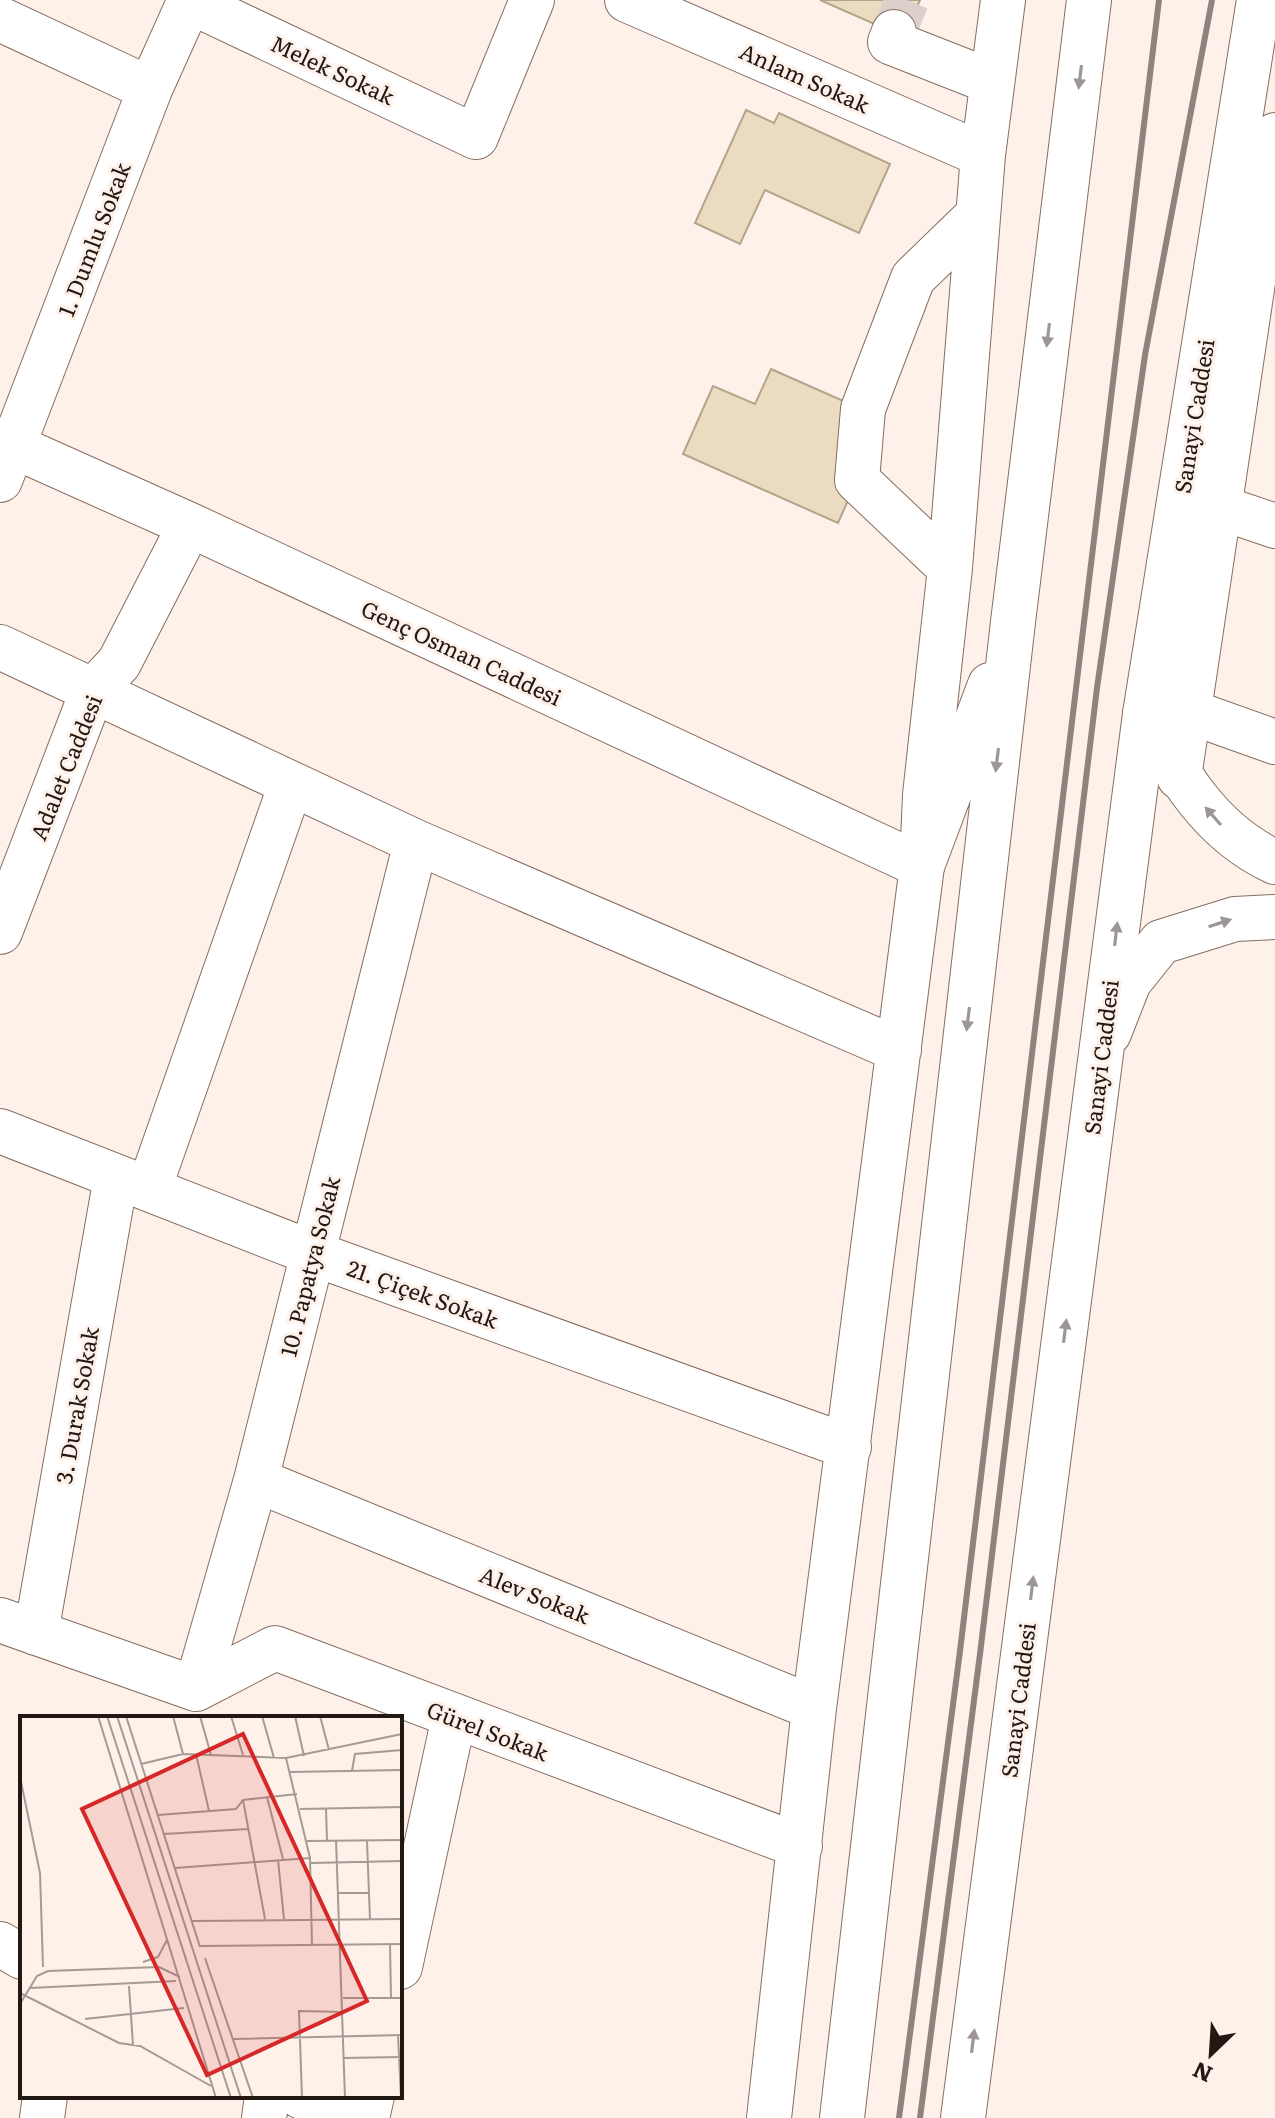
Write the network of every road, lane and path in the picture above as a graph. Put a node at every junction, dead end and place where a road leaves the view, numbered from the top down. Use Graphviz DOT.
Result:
graph roads {
  1 [pos="532,0"];
  2 [pos="627,0"];
  3 [pos="1003,0"];
  4 [pos="1089,0"];
  5 [pos="1259,0"];
  6 [pos="190,1"];
  7 [pos="0,19"];
  8 [pos="894,32"];
  9 [pos="992,82"];
  10 [pos="150,89"];
  11 [pos="1275,135"];
  12 [pos="983,155"];
  13 [pos="978,215"];
  14 [pos="4,455"];
  15 [pos="1219,507"];
  16 [pos="190,525"];
  17 [pos="1275,526"];
  18 [pos="950,568"];
  19 [pos="1013,622"];
  20 [pos="0,647"];
  21 [pos="92,692"];
  22 [pos="1188,711"];
  23 [pos="1145,714"];
  24 [pos="1275,742"];
  25 [pos="1179,777"];
  26 [pos="291,784"];
  27 [pos="416,842"];
  28 [pos="1275,862"];
  29 [pos="922,866"];
  30 [pos="1275,917"];
  31 [pos="0,932"];
  32 [pos="899,1050"];
  33 [pos="1101,1054"];
  34 [pos="0,1131"];
  35 [pos="132,1183"];
  36 [pos="312,1253"];
  37 [pos="849,1447"];
  38 [pos="256,1480"];
  39 [pos="18,1627"];
  40 [pos="196,1689"];
  41 [pos="814,1708"];
  42 [pos="454,1717"];
  43 [pos="800,1846"];
  44 [pos="0,1944"];
  45 [pos="20,1956"];
  46 [pos="402,1958"];
  47 [pos="45,2098"];
  48 [pos="267,2098"];
  49 [pos="304,2098"];
  50 [pos="372,2098"];
  51 [pos="42,2118"];
  52 [pos="264,2118"];
  53 [pos="344,2118"];
  54 [pos="367,2118"];
  55 [pos="769,2118"];
  56 [pos="842,2118"];
  57 [pos="963,2118"];
  1 -- 6 [label="main road, Melek Sokak"];
  2 -- 12 [label="main road, Anlam Sokak"];
  3 -- 9 [label="main road"];
  4 -- 19 [label="main road, one-way"];
  5 -- 23 [label="main road, Sanayi Caddesi"];
  6 -- 10 [label="main road, 1. Dumlu Sokak"];
  7 -- 10 [label="main road"];
  8 -- 9 [label="main road"];
  9 -- 12 [label="main road"];
  10 -- 14 [label="main road, 1. Dumlu Sokak"];
  11 -- 15 [label="main road"];
  12 -- 13 [label="main road"];
  13 -- 18 [label="main road"];
  13 -- 18 [label="main road"];
  14 -- 16 [label="main road, Genç Osman Caddesi"];
  15 -- 17 [label="main road"];
  15 -- 22 [label="main road"];
  16 -- 21 [label="main road, Adalet Caddesi"];
  16 -- 29 [label="main road, Genç Osman Caddesi"];
  18 -- 29 [label="main road"];
  19 -- 29 [label="main road"];
  19 -- 56 [label="main road, one-way"];
  20 -- 21 [label="main road"];
  21 -- 26 [label="main road"];
  21 -- 31 [label="main road, Adalet Caddesi"];
  22 -- 24 [label="main road"];
  22 -- 25 [label="main road"];
  23 -- 25 [label="main road"];
  33 -- 23 [label="main road, Sanayi Caddesi, one-way"];
  28 -- 25 [label="main road, one-way"];
  26 -- 27 [label="main road"];
  26 -- 35 [label="main road, 3. Durak Sokak"];
  27 -- 32 [label="main road"];
  27 -- 36 [label="main road, 10. Papatya Sokak"];
  29 -- 32 [label="main road"];
  33 -- 30 [label="main road, one-way"];
  32 -- 37 [label="main road"];
  57 -- 33 [label="main road, Sanayi Caddesi, one-way"];
  34 -- 35 [label="main road, 21. Çiçek Sokak"];
  35 -- 36 [label="main road, 21. Çiçek Sokak"];
  35 -- 39 [label="main road, 3. Durak Sokak"];
  36 -- 37 [label="main road, 21. Çiçek Sokak"];
  36 -- 38 [label="main road, 10. Papatya Sokak"];
  37 -- 41 [label="main road"];
  38 -- 40 [label="main road, 10. Papatya Sokak"];
  38 -- 41 [label="main road, Alev Sokak"];
  39 -- 40 [label="main road"];
  40 -- 42 [label="main road, Gürel Sokak"];
  41 -- 43 [label="main road"];
  42 -- 43 [label="main road, Gürel Sokak"];
  42 -- 46 [label="main road"];
  43 -- 55 [label="main road"];
  44 -- 45 [label="main road"];
  47 -- 51 [label="main road"];
  48 -- 52 [label="main road"];
  49 -- 53 [label="main road"];
  50 -- 54 [label="main road"];
}
